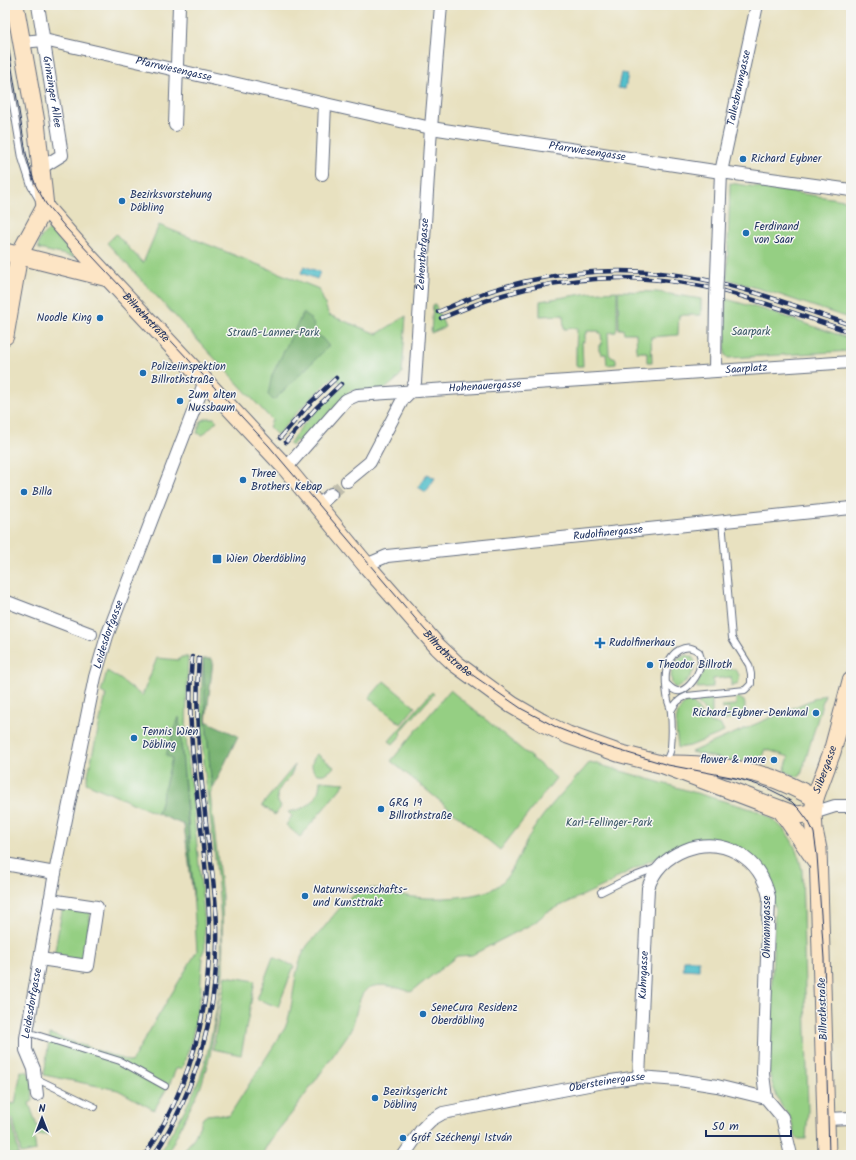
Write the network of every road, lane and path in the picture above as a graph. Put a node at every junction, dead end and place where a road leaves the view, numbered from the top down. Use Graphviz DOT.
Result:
graph roads {
  1 [pos="15,5"];
  2 [pos="38,5"];
  3 [pos="179,5"];
  4 [pos="441,5"];
  5 [pos="757,5"];
  6 [pos="44,40"];
  7 [pos="22,42"];
  8 [pos="5,57"];
  9 [pos="176,69"];
  10 [pos="325,104"];
  11 [pos="175,125"];
  12 [pos="431,128"];
  13 [pos="40,168"];
  14 [pos="721,172"];
  15 [pos="322,174"];
  16 [pos="851,190"];
  17 [pos="45,207"];
  18 [pos="12,253"];
  19 [pos="108,278"];
  20 [pos="5,336"];
  21 [pos="851,362"];
  22 [pos="715,371"];
  23 [pos="205,381"];
  24 [pos="411,391"];
  25 [pos="286,468"];
  26 [pos="347,481"];
  27 [pos="331,494"];
  28 [pos="318,506"];
  29 [pos="851,508"];
  30 [pos="722,521"];
  31 [pos="366,565"];
  32 [pos="5,601"];
  33 [pos="91,634"];
  34 [pos="851,681"];
  35 [pos="667,684"];
  36 [pos="686,689"];
  37 [pos="687,696"];
  38 [pos="671,711"];
  39 [pos="664,765"];
  40 [pos="814,805"];
  41 [pos="851,806"];
  42 [pos="780,810"];
  43 [pos="5,864"];
  44 [pos="818,864"];
  45 [pos="656,871"];
  46 [pos="55,872"];
  47 [pos="601,892"];
  48 [pos="50,900"];
  49 [pos="40,958"];
  50 [pos="28,1032"];
  51 [pos="639,1077"];
  52 [pos="35,1078"];
  53 [pos="165,1086"];
  54 [pos="37,1095"];
  55 [pos="766,1098"];
  56 [pos="94,1107"];
  57 [pos="851,1118"];
  58 [pos="826,1119"];
  59 [pos="404,1155"];
  60 [pos="791,1155"];
  61 [pos="827,1155"];
  1 -- 7 [label="main road, Grinzinger Allee"];
  2 -- 6 [label="street, Grinzinger Allee"];
  3 -- 9 [label="street"];
  4 -- 12 [label="street, Zehenthofgasse"];
  5 -- 14 [label="street, Tallesbrunngasse"];
  6 -- 7 [label="street, Pfarrwiesengasse"];
  6 -- 9 [label="street, Pfarrwiesengasse"];
  6 -- 13 [label="street, Grinzinger Allee"];
  7 -- 13 [label="main road, Grinzinger Allee"];
  8 -- 17 [label="lane"];
  9 -- 10 [label="street, Pfarrwiesengasse"];
  9 -- 11 [label="street"];
  10 -- 12 [label="street, Pfarrwiesengasse"];
  10 -- 15 [label="street"];
  12 -- 14 [label="street, Pfarrwiesengasse"];
  12 -- 24 [label="street, Zehenthofgasse"];
  13 -- 17 [label="main road, Grinzinger Allee"];
  14 -- 16 [label="street, Pfarrwiesengasse"];
  14 -- 22 [label="street, Saarplatz, bridge"];
  17 -- 18 [label="main road"];
  17 -- 19 [label="main road"];
  18 -- 19 [label="main road"];
  18 -- 20 [label="main road"];
  19 -- 23 [label="main road, Billrothstraße"];
  21 -- 22 [label="street, Saarplatz"];
  22 -- 24 [label="street, Hohenauergasse"];
  23 -- 25 [label="main road, Billrothstraße"];
  23 -- 46 [label="street, Leidesdorfgasse"];
  24 -- 25 [label="street, Hohenauergasse"];
  24 -- 26 [label="street, Zehenthofgasse"];
  25 -- 28 [label="main road, Billrothstraße"];
  27 -- 28 [label="street"];
  28 -- 31 [label="main road, Billrothstraße"];
  29 -- 30 [label="street, Rudolfinergasse"];
  30 -- 31 [label="street, Rudolfinergasse"];
  30 -- 37 [label="lane"];
  31 -- 39 [label="main road, Billrothstraße"];
  32 -- 33 [label="street"];
  34 -- 40 [label="main road, Silbergasse"];
  35 -- 36 [label="lane"];
  35 -- 36 [label="lane"];
  35 -- 38 [label="lane"];
  36 -- 37 [label="lane"];
  37 -- 38 [label="lane"];
  38 -- 39 [label="lane"];
  39 -- 40 [label="main road, Billrothstraße"];
  39 -- 42 [label="main road, Billrothstraße"];
  40 -- 41 [label="street"];
  40 -- 42 [label="main road, Billrothstraße"];
  40 -- 44 [label="main road, Billrothstraße"];
  42 -- 44 [label="main road"];
  43 -- 46 [label="street"];
  44 -- 58 [label="main road, Billrothstraße"];
  45 -- 47 [label="lane, Ohmanngasse"];
  45 -- 51 [label="street, Kuhngasse"];
  45 -- 55 [label="street, Ohmanngasse"];
  46 -- 48 [label="street, Leidesdorfgasse"];
  48 -- 49 [label="street, Leidesdorfgasse"];
  48 -- 49 [label="street, Leidesdorfgasse"];
  49 -- 50 [label="street, Leidesdorfgasse"];
  50 -- 52 [label="street, Leidesdorfgasse"];
  50 -- 53 [label="lane"];
  51 -- 55 [label="street, Obersteinergasse"];
  51 -- 59 [label="street, Obersteinergasse"];
  52 -- 54 [label="street, Leidesdorfgasse"];
  52 -- 56 [label="lane"];
  55 -- 60 [label="street"];
  57 -- 58 [label="street"];
  58 -- 61 [label="main road, Billrothstraße"];
}
